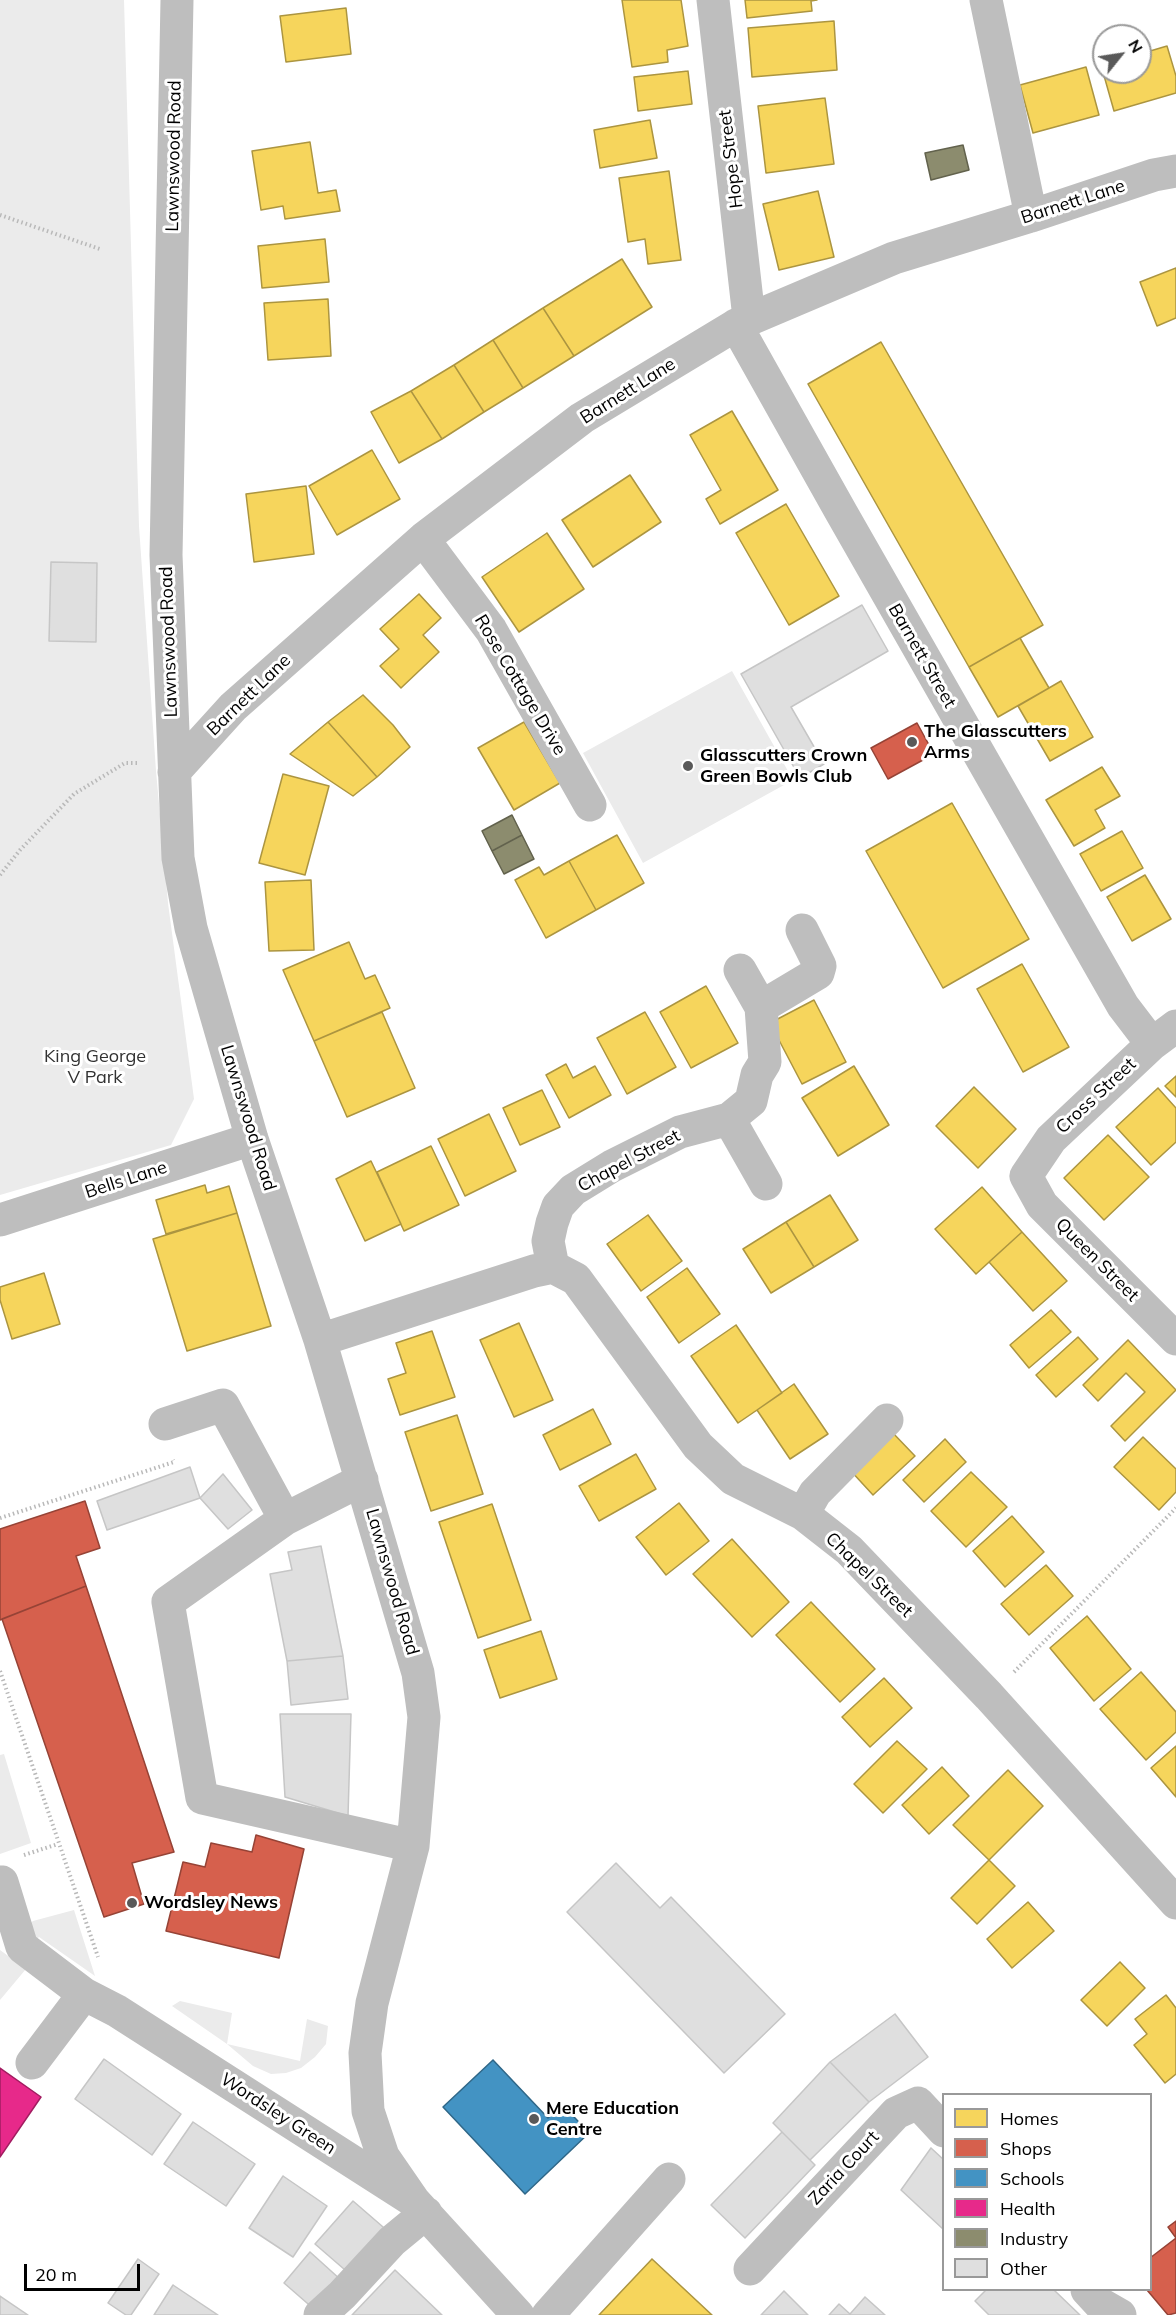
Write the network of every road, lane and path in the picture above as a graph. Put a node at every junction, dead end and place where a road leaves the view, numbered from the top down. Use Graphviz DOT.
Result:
graph roads {
  1 [pos="177,0"];
  2 [pos="712,0"];
  3 [pos="986,0"];
  4 [pos="1176,171"];
  5 [pos="0,215"];
  6 [pos="1031,216"];
  7 [pos="100,249"];
  8 [pos="742,321"];
  9 [pos="423,539"];
  10 [pos="174,767"];
  11 [pos="590,805"];
  12 [pos="0,875"];
  13 [pos="802,930"];
  14 [pos="741,970"];
  15 [pos="761,1007"];
  16 [pos="1164,1035"];
  17 [pos="729,1119"];
  18 [pos="252,1139"];
  19 [pos="1026,1176"];
  20 [pos="766,1184"];
  21 [pos="0,1220"];
  22 [pos="553,1267"];
  23 [pos="1176,1339"];
  24 [pos="320,1340"];
  25 [pos="887,1420"];
  26 [pos="165,1424"];
  27 [pos="362,1480"];
  28 [pos="1176,1508"];
  29 [pos="803,1514"];
  30 [pos="0,1518"];
  31 [pos="285,1520"];
  32 [pos="0,1671"];
  33 [pos="989,1696"];
  34 [pos="58,1844"];
  35 [pos="413,1846"];
  36 [pos="9,1870"];
  37 [pos="1176,1903"];
  38 [pos="84,1994"];
  39 [pos="117,2011"];
  40 [pos="32,2062"];
  41 [pos="942,2129"];
  42 [pos="669,2179"];
  43 [pos="420,2207"];
  44 [pos="750,2269"];
  45 [pos="1089,2291"];
  46 [pos="1126,2291"];
  47 [pos="320,2315"];
  48 [pos="518,2315"];
  49 [pos="548,2315"];
  50 [pos="1120,2315"];
  51 [pos="1135,2315"];
  1 -- 10 [label="street, Lawnswood Road"];
  2 -- 8 [label="street, Hope Street"];
  3 -- 6 [label="street"];
  4 -- 6 [label="street, Barnett Lane"];
  5 -- 7 [label="path"];
  6 -- 8 [label="street, Barnett Lane"];
  8 -- 9 [label="street, Barnett Lane"];
  8 -- 16 [label="street, Barnett Street"];
  9 -- 10 [label="street, Barnett Lane"];
  9 -- 11 [label="street, Rose Cottage Drive"];
  10 -- 12 [label="path"];
  10 -- 18 [label="street, Lawnswood Road"];
  13 -- 15 [label="street"];
  14 -- 15 [label="street"];
  15 -- 17 [label="street"];
  16 -- 19 [label="street, Cross Street"];
  17 -- 20 [label="street"];
  17 -- 22 [label="street, Chapel Street"];
  18 -- 21 [label="street, Bells Lane"];
  18 -- 24 [label="street, Lawnswood Road"];
  19 -- 23 [label="street, Queen Street"];
  22 -- 24 [label="street"];
  22 -- 29 [label="street, Chapel Street"];
  24 -- 27 [label="street, Lawnswood Road"];
  25 -- 29 [label="street"];
  26 -- 30 [label="path"];
  26 -- 31 [label="street"];
  27 -- 31 [label="street"];
  27 -- 35 [label="street, Lawnswood Road"];
  28 -- 33 [label="path"];
  29 -- 33 [label="street, Chapel Street"];
  31 -- 35 [label="street"];
  32 -- 34 [label="path"];
  33 -- 37 [label="street, Chapel Street"];
  34 -- 36 [label="path"];
  34 -- 39 [label="path"];
  35 -- 43 [label="street, Lawnswood Road"];
  36 -- 38 [label="street, Wordsley Green"];
  38 -- 39 [label="street, Wordsley Green"];
  38 -- 40 [label="street"];
  39 -- 43 [label="street, Wordsley Green"];
  41 -- 44 [label="street, Zaria Court"];
  42 -- 49 [label="street"];
  43 -- 47 [label="street"];
  43 -- 48 [label="street, Wordsley Green"];
  45 -- 50 [label="street"];
  46 -- 51 [label="street"];
}
